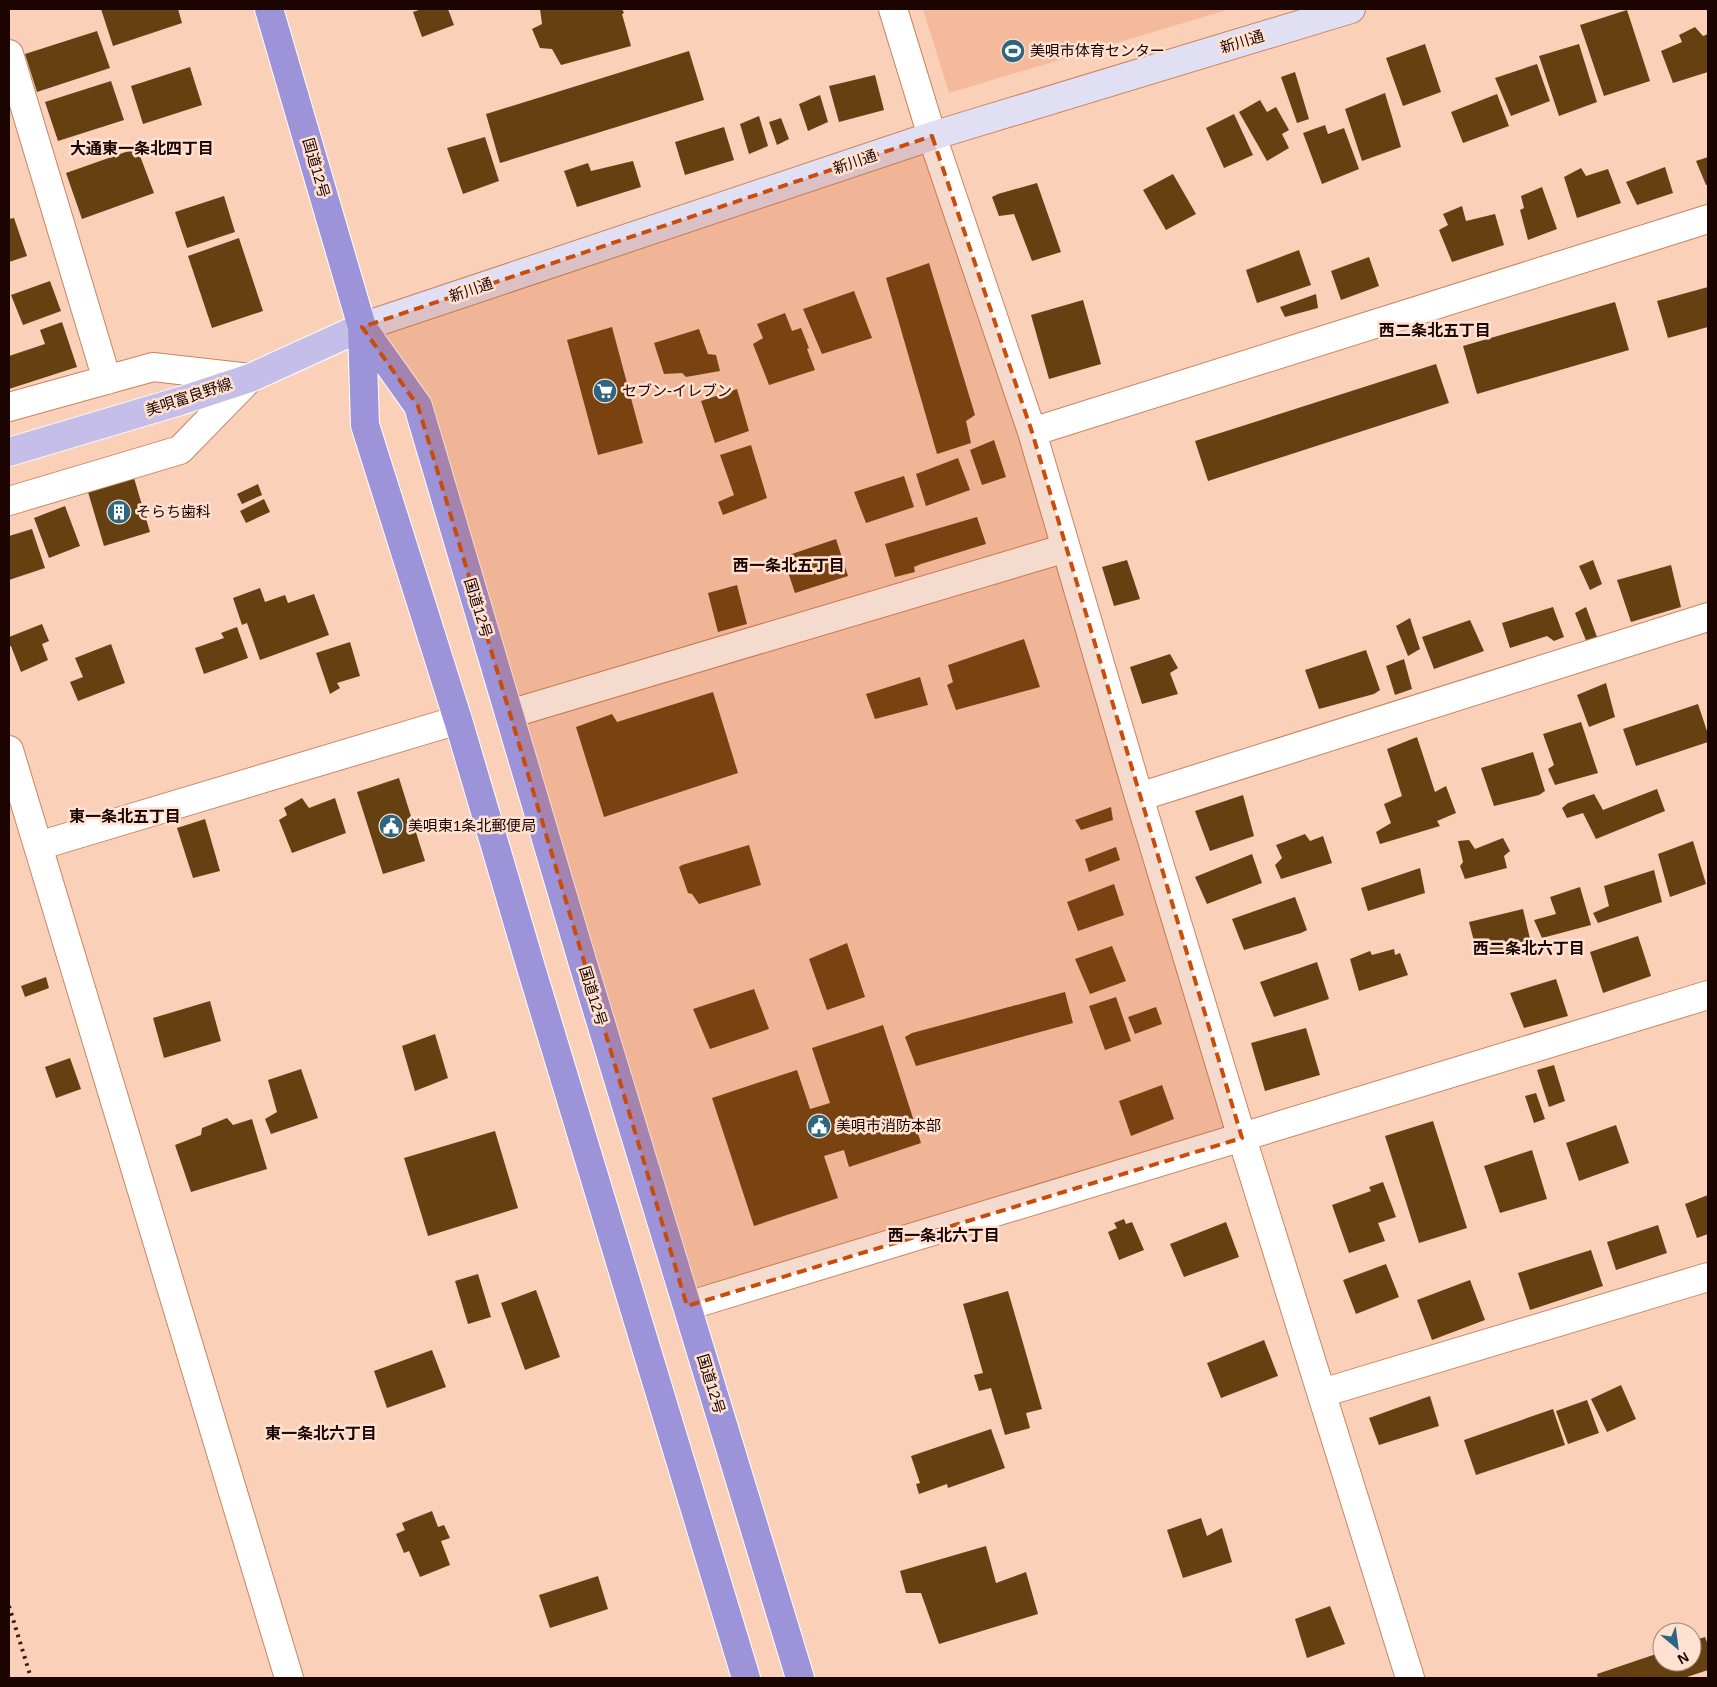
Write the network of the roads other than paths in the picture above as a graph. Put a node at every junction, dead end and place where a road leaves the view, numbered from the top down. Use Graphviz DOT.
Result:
graph roads {
  1 [pos="269,9"];
  2 [pos="893,9"];
  3 [pos="1351,9"];
  4 [pos="9,54"];
  5 [pos="932,136"];
  6 [pos="1708,219"];
  7 [pos="362,327"];
  8 [pos="250,378"];
  9 [pos="107,380"];
  10 [pos="9,407"];
  11 [pos="1032,432"];
  12 [pos="9,452"];
  13 [pos="9,501"];
  14 [pos="1066,548"];
  15 [pos="1708,617"];
  16 [pos="509,714"];
  17 [pos="458,720"];
  18 [pos="9,750"];
  19 [pos="1139,797"];
  20 [pos="38,846"];
  21 [pos="1708,995"];
  22 [pos="1242,1138"];
  23 [pos="1708,1277"];
  24 [pos="687,1306"];
  25 [pos="1322,1393"];
  26 [pos="289,1678"];
  27 [pos="746,1678"];
  28 [pos="800,1678"];
  29 [pos="1410,1678"];
  1 -- 7 [label="highway, 国道12号"];
  2 -- 5 [label="street"];
  3 -- 5 [label="street, 新川通"];
  4 -- 9 [label="street"];
  5 -- 7 [label="street, 新川通"];
  5 -- 11 [label="street"];
  6 -- 11 [label="street"];
  7 -- 8 [label="main road, 美唄富良野線"];
  7 -- 16 [label="highway, 国道12号"];
  7 -- 17 [label="highway, 国道12号"];
  8 -- 9 [label="street"];
  8 -- 12 [label="main road, 美唄富良野線"];
  8 -- 13 [label="street"];
  9 -- 10 [label="street"];
  11 -- 14 [label="street"];
  14 -- 16 [label="street"];
  14 -- 19 [label="street"];
  15 -- 19 [label="street"];
  16 -- 24 [label="highway, 国道12号"];
  17 -- 20 [label="street"];
  17 -- 27 [label="highway, 国道12号"];
  18 -- 20 [label="street"];
  19 -- 22 [label="street"];
  20 -- 26 [label="street"];
  21 -- 22 [label="street"];
  22 -- 24 [label="street"];
  22 -- 25 [label="street"];
  23 -- 25 [label="street"];
  24 -- 28 [label="highway, 国道12号"];
  25 -- 29 [label="street"];
}
